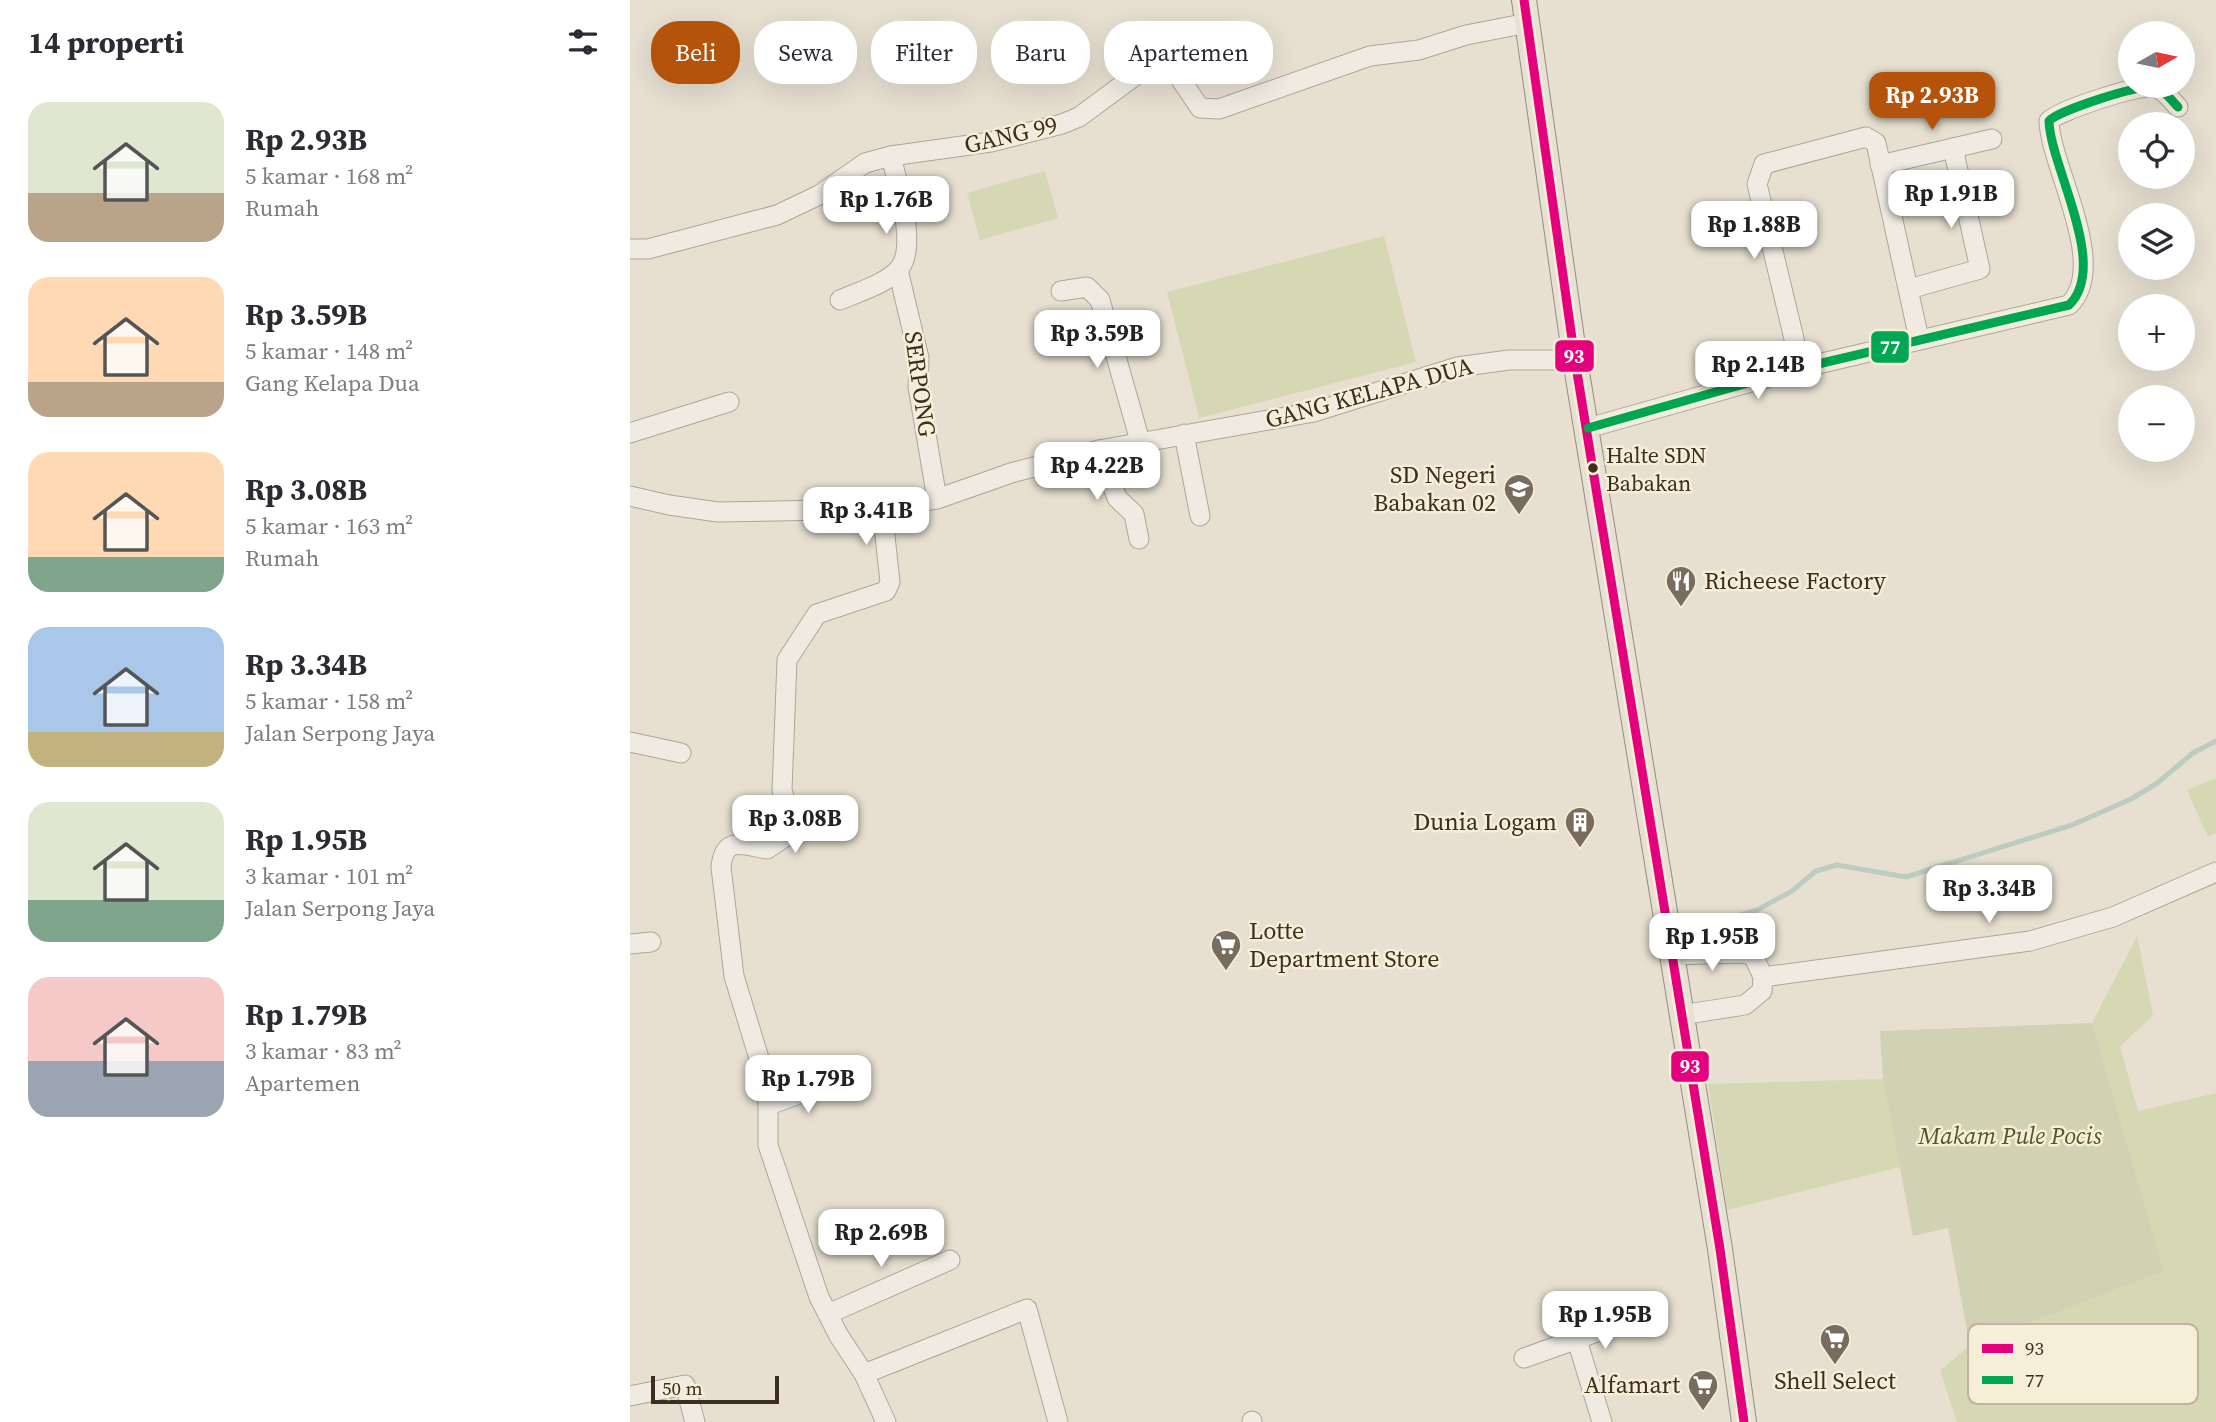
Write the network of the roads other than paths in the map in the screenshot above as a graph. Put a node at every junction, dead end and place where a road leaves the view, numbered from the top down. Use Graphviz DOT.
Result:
graph roads {
  1 [pos="1526,12"];
  2 [pos="2178,107"];
  3 [pos="1992,139"];
  4 [pos="1953,148"];
  5 [pos="891,156"];
  6 [pos="1881,165"];
  7 [pos="630,249"];
  8 [pos="898,270"];
  9 [pos="1909,289"];
  10 [pos="1061,291"];
  11 [pos="840,300"];
  12 [pos="1919,340"];
  13 [pos="1575,360"];
  14 [pos="1801,368"];
  15 [pos="729,402"];
  16 [pos="1588,428"];
  17 [pos="630,433"];
  18 [pos="1184,434"];
  19 [pos="1140,441"];
  20 [pos="1099,450"];
  21 [pos="630,496"];
  22 [pos="937,499"];
  23 [pos="882,509"];
  24 [pos="1200,516"];
  25 [pos="1139,539"];
  26 [pos="630,742"];
  27 [pos="681,753"];
  28 [pos="2216,872"];
  29 [pos="651,942"];
  30 [pos="630,944"];
  31 [pos="1671,955"];
  32 [pos="1763,976"];
  33 [pos="1681,1015"];
  34 [pos="832,1082"];
  35 [pos="769,1105"];
  36 [pos="950,1260"];
  37 [pos="828,1314"];
  38 [pos="1619,1324"];
  39 [pos="1577,1340"];
  40 [pos="1524,1357"];
  41 [pos="864,1374"];
  42 [pos="630,1396"];
  43 [pos="695,1422"];
  44 [pos="886,1422"];
  45 [pos="1058,1422"];
  46 [pos="1602,1422"];
  47 [pos="1744,1422"];
  1 -- 5 [label="street, GANG 99"];
  1 -- 13 [label="main road"];
  2 -- 12 [label="street"];
  3 -- 4 [label="street"];
  4 -- 6 [label="street"];
  4 -- 9 [label="street"];
  5 -- 7 [label="street, GANG 99"];
  5 -- 8 [label="street"];
  6 -- 9 [label="street"];
  6 -- 14 [label="street"];
  8 -- 11 [label="street"];
  8 -- 22 [label="street, SERPONG"];
  9 -- 12 [label="street"];
  10 -- 19 [label="street"];
  12 -- 14 [label="street"];
  13 -- 16 [label="main road"];
  13 -- 18 [label="street, GANG KELAPA DUA"];
  14 -- 16 [label="street"];
  15 -- 17 [label="street"];
  16 -- 31 [label="main road"];
  18 -- 19 [label="street, GANG KELAPA DUA"];
  18 -- 24 [label="street"];
  19 -- 20 [label="street, GANG KELAPA DUA"];
  20 -- 22 [label="street, GANG KELAPA DUA"];
  20 -- 25 [label="street"];
  21 -- 23 [label="street, GANG KELAPA DUA"];
  22 -- 23 [label="street, GANG KELAPA DUA"];
  23 -- 35 [label="street"];
  26 -- 27 [label="street"];
  28 -- 32 [label="street"];
  29 -- 30 [label="street"];
  31 -- 32 [label="street"];
  31 -- 33 [label="main road"];
  32 -- 33 [label="street"];
  33 -- 47 [label="main road"];
  34 -- 35 [label="street"];
  35 -- 37 [label="street"];
  36 -- 37 [label="street"];
  37 -- 41 [label="street"];
  38 -- 39 [label="street"];
  39 -- 40 [label="street"];
  39 -- 46 [label="street"];
  41 -- 44 [label="street"];
  41 -- 45 [label="street"];
  42 -- 43 [label="street"];
}
